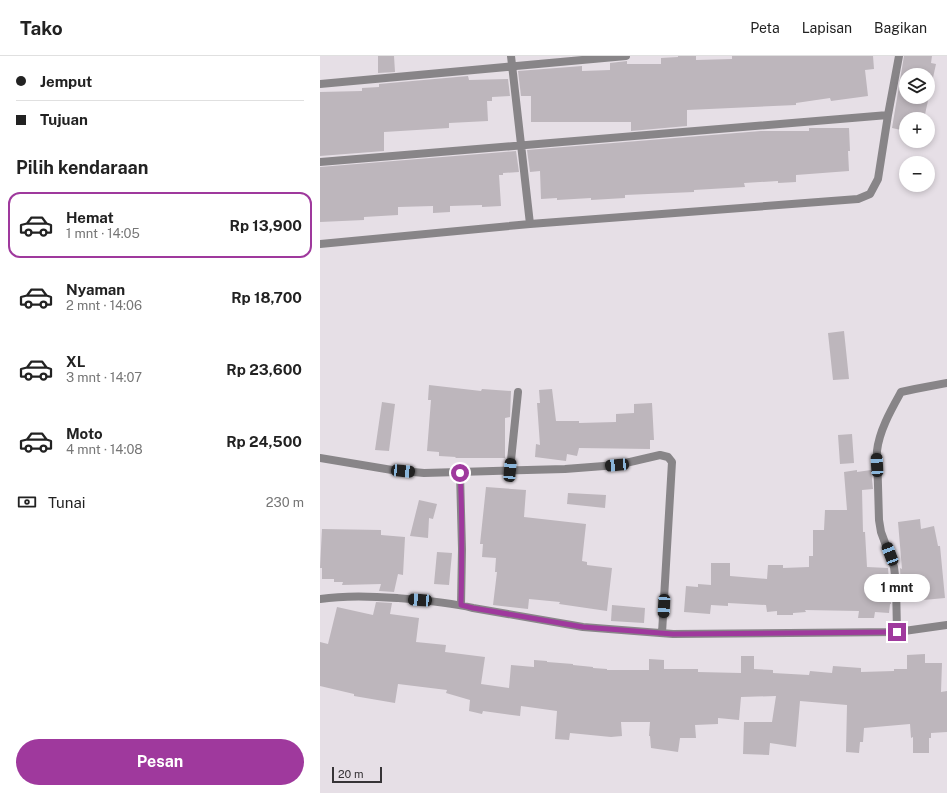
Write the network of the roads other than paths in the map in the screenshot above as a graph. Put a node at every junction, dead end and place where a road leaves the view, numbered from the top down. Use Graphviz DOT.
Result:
graph roads {
  1 [pos="511,56"];
  2 [pos="626,56"];
  3 [pos="899,56"];
  4 [pos="512,66"];
  5 [pos="320,84"];
  6 [pos="888,115"];
  7 [pos="520,145"];
  8 [pos="320,162"];
  9 [pos="530,224"];
  10 [pos="320,244"];
  11 [pos="947,383"];
  12 [pos="518,392"];
  13 [pos="320,458"];
  14 [pos="510,470"];
  15 [pos="460,473"];
  16 [pos="320,599"];
  17 [pos="461,605"];
  18 [pos="947,625"];
  19 [pos="897,632"];
  20 [pos="662,633"];
  1 -- 4 [label="street"];
  2 -- 4 [label="street"];
  3 -- 6 [label="street"];
  4 -- 5 [label="street"];
  4 -- 7 [label="street"];
  6 -- 7 [label="street"];
  6 -- 9 [label="street"];
  7 -- 8 [label="street"];
  7 -- 9 [label="street"];
  9 -- 10 [label="street"];
  11 -- 19 [label="street"];
  12 -- 14 [label="street"];
  13 -- 15 [label="street"];
  14 -- 15 [label="street"];
  14 -- 20 [label="street"];
  15 -- 17 [label="street"];
  16 -- 17 [label="street"];
  17 -- 20 [label="street"];
  18 -- 19 [label="street"];
  19 -- 20 [label="street"];
}
